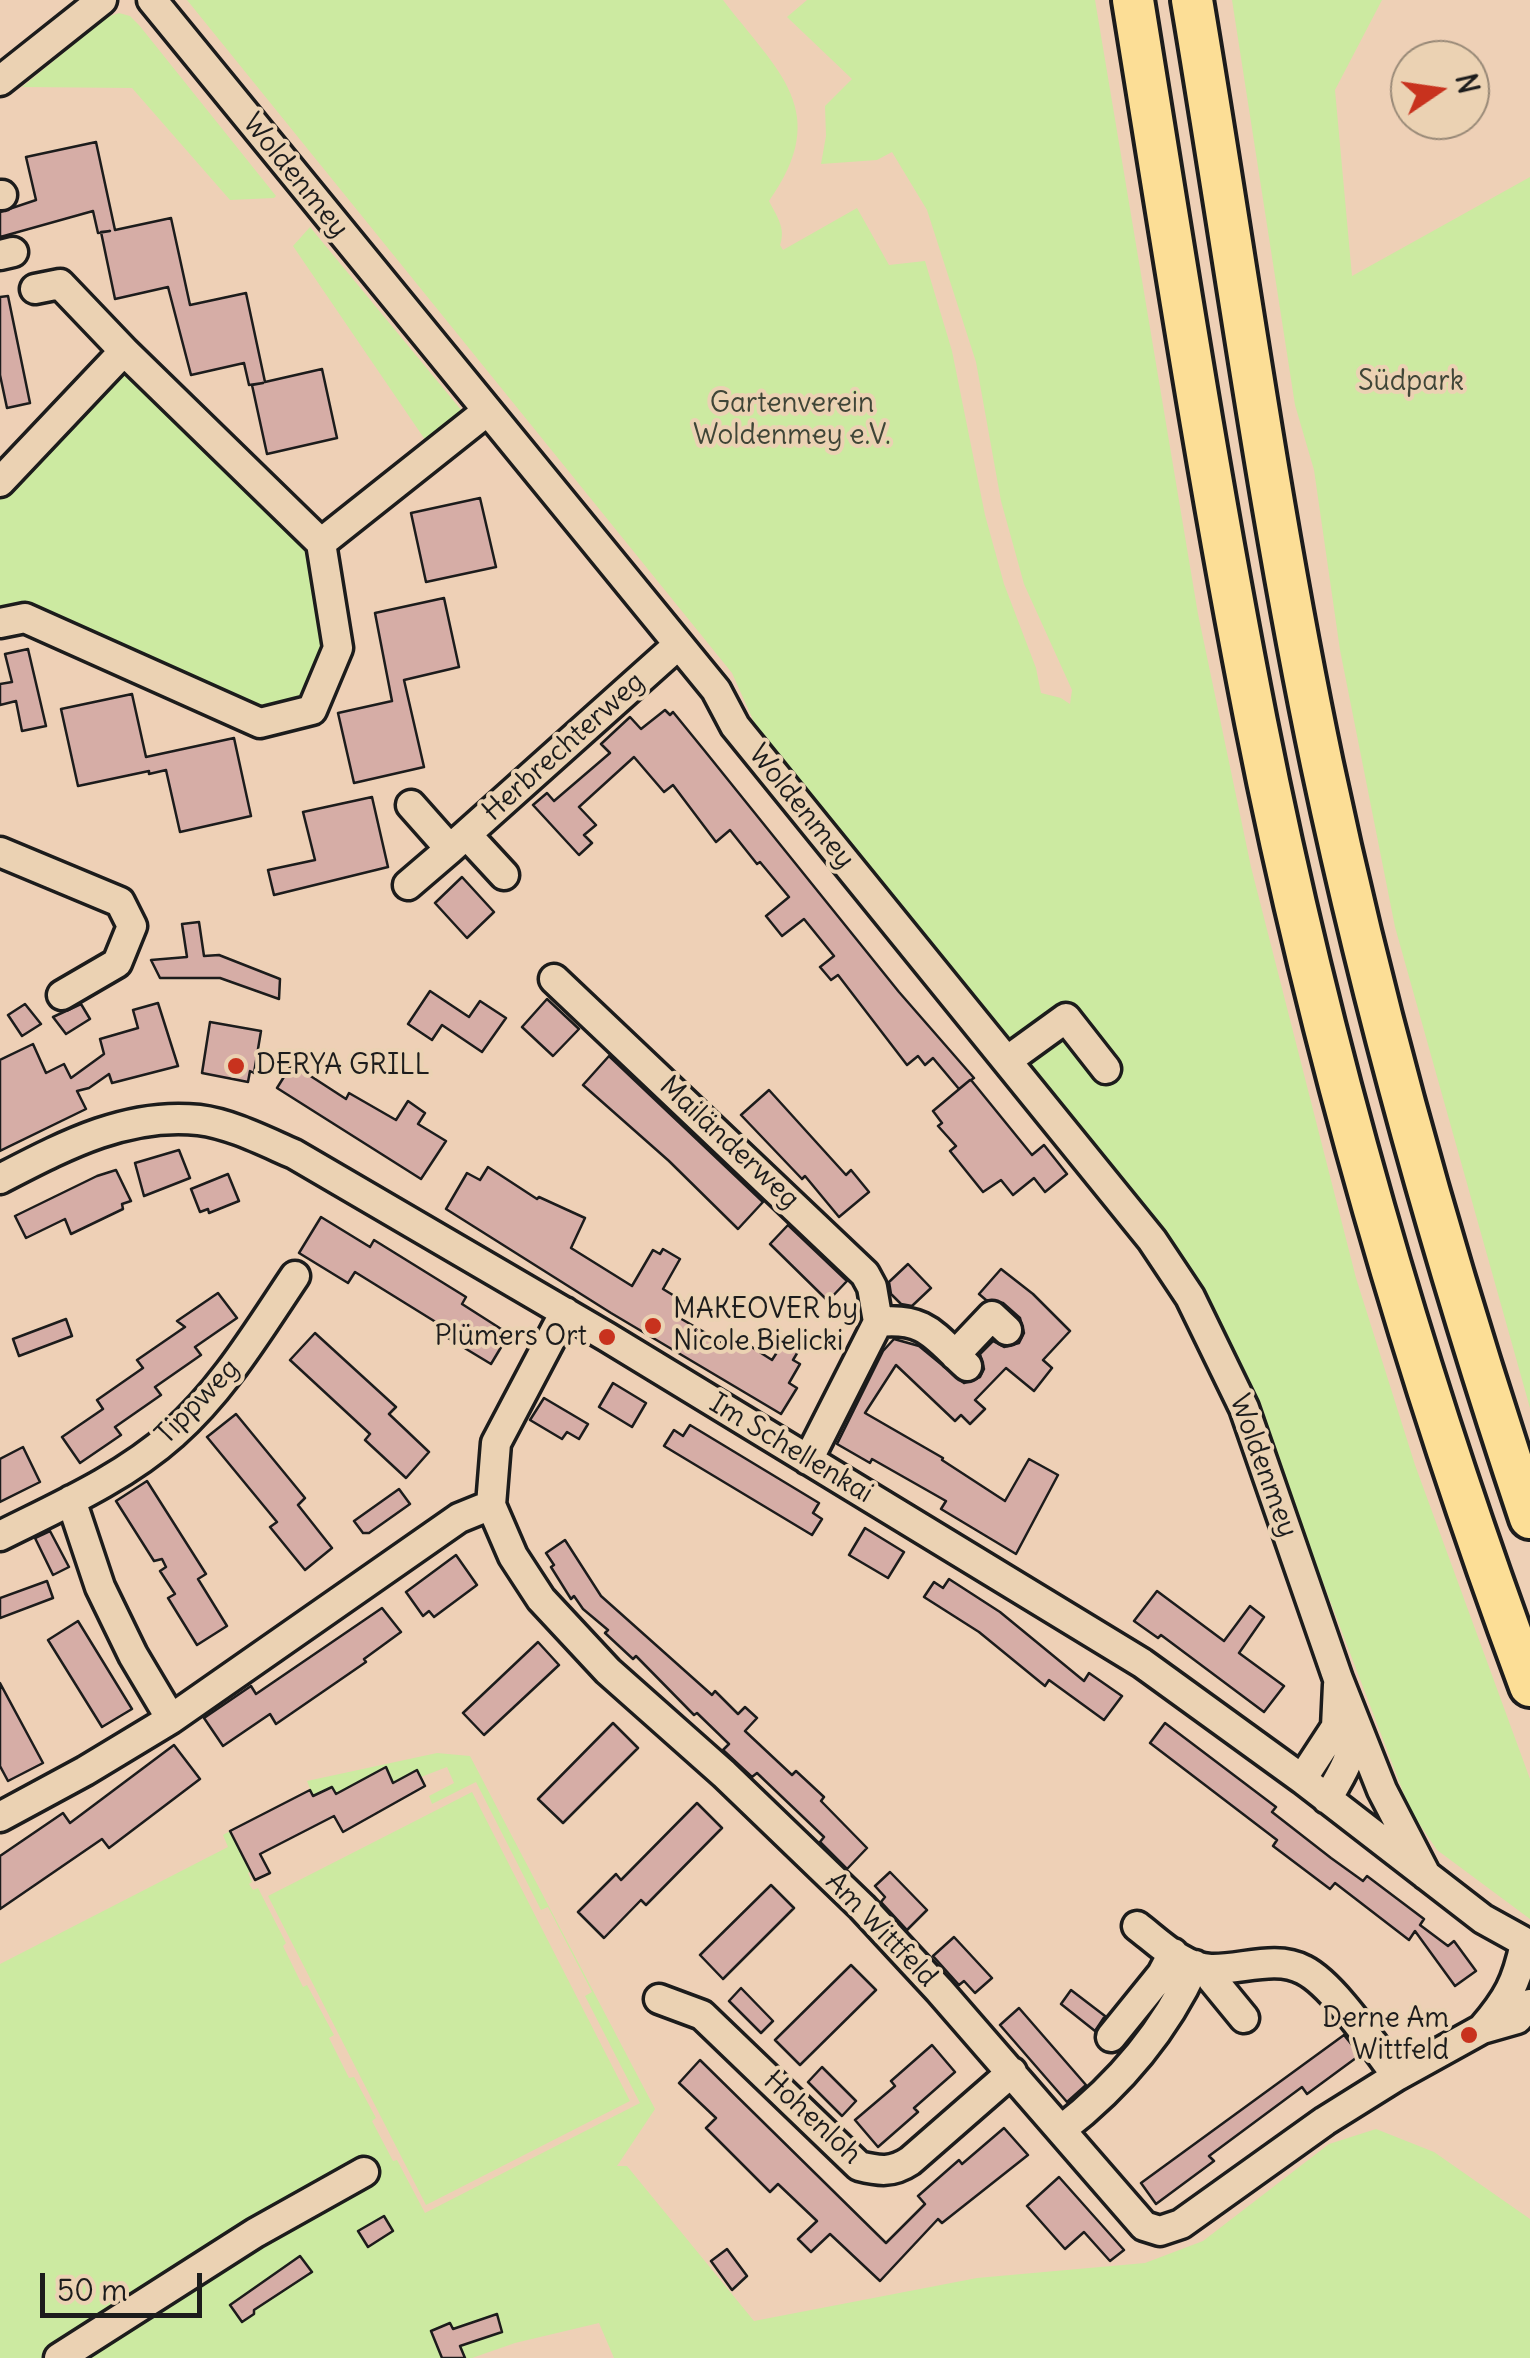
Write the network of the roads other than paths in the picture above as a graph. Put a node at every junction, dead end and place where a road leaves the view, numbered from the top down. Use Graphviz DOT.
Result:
graph roads {
  1 [pos="102,0"];
  2 [pos="152,0"];
  3 [pos="1133,0"];
  4 [pos="1192,0"];
  5 [pos="0,81"];
  6 [pos="35,288"];
  7 [pos="124,351"];
  8 [pos="486,412"];
  9 [pos="0,482"];
  10 [pos="321,543"];
  11 [pos="0,623"];
  12 [pos="678,646"];
  13 [pos="411,805"];
  14 [pos="458,842"];
  15 [pos="0,852"];
  16 [pos="504,875"];
  17 [pos="408,885"];
  18 [pos="554,978"];
  19 [pos="62,995"];
  20 [pos="1008,1060"];
  21 [pos="1106,1069"];
  22 [pos="0,1179"];
  23 [pos="296,1276"];
  24 [pos="565,1312"];
  25 [pos="878,1322"];
  26 [pos="1007,1330"];
  27 [pos="808,1460"];
  28 [pos="71,1500"];
  29 [pos="491,1505"];
  30 [pos="1530,1518"];
  31 [pos="0,1536"];
  32 [pos="1338,1679"];
  33 [pos="1530,1686"];
  34 [pos="171,1719"];
  35 [pos="1355,1719"];
  36 [pos="1302,1779"];
  37 [pos="1327,1799"];
  38 [pos="0,1816"];
  39 [pos="1426,1875"];
  40 [pos="1137,1926"];
  41 [pos="1528,1944"];
  42 [pos="1193,1962"];
  43 [pos="659,1999"];
  44 [pos="1530,2004"];
  45 [pos="1244,2018"];
  46 [pos="1482,2029"];
  47 [pos="1111,2038"];
  48 [pos="1012,2072"];
  49 [pos="1397,2076"];
  50 [pos="1060,2130"];
  51 [pos="364,2172"];
  52 [pos="59,2358"];
  1 -- 5 [label="street"];
  2 -- 8 [label="street, Woldenmey"];
  3 -- 33 [label="highway"];
  4 -- 30 [label="highway"];
  6 -- 7 [label="street"];
  7 -- 9 [label="street"];
  7 -- 10 [label="street"];
  8 -- 10 [label="street"];
  8 -- 12 [label="street, Woldenmey"];
  10 -- 11 [label="street"];
  12 -- 14 [label="street, Herbrechterweg"];
  12 -- 20 [label="street, Woldenmey"];
  13 -- 14 [label="street"];
  14 -- 16 [label="street"];
  14 -- 17 [label="street, Herbrechterweg"];
  15 -- 19 [label="street"];
  18 -- 25 [label="street, Mailänderweg"];
  20 -- 21 [label="street"];
  20 -- 32 [label="street, Woldenmey"];
  22 -- 24 [label="street, Im Schellenkai"];
  23 -- 28 [label="street, Tippweg"];
  24 -- 27 [label="street, Im Schellenkai"];
  24 -- 29 [label="street, Am Wittfeld"];
  25 -- 26 [label="street"];
  25 -- 27 [label="street"];
  27 -- 36 [label="street, Im Schellenkai"];
  28 -- 31 [label="street, Tippweg"];
  28 -- 34 [label="street"];
  29 -- 34 [label="street"];
  29 -- 48 [label="street, Am Wittfeld"];
  32 -- 35 [label="street, Woldenmey"];
  32 -- 36 [label="street, Woldenmey"];
  34 -- 38 [label="street"];
  35 -- 37 [label="street"];
  35 -- 39 [label="street, Woldenmey"];
  36 -- 37 [label="street, Im Schellenkai"];
  37 -- 39 [label="street, Im Schellenkai"];
  39 -- 41 [label="street, Im Schellenkai"];
  40 -- 42 [label="street"];
  41 -- 46 [label="street, Am Wittfeld"];
  42 -- 45 [label="street"];
  42 -- 47 [label="street"];
  42 -- 49 [label="street"];
  42 -- 50 [label="street"];
  43 -- 48 [label="street, Hohenloh"];
  44 -- 46 [label="street, Am Wittfeld"];
  46 -- 49 [label="street, Am Wittfeld"];
  48 -- 50 [label="street, Am Wittfeld"];
  49 -- 50 [label="street, Am Wittfeld"];
  51 -- 52 [label="street"];
}
